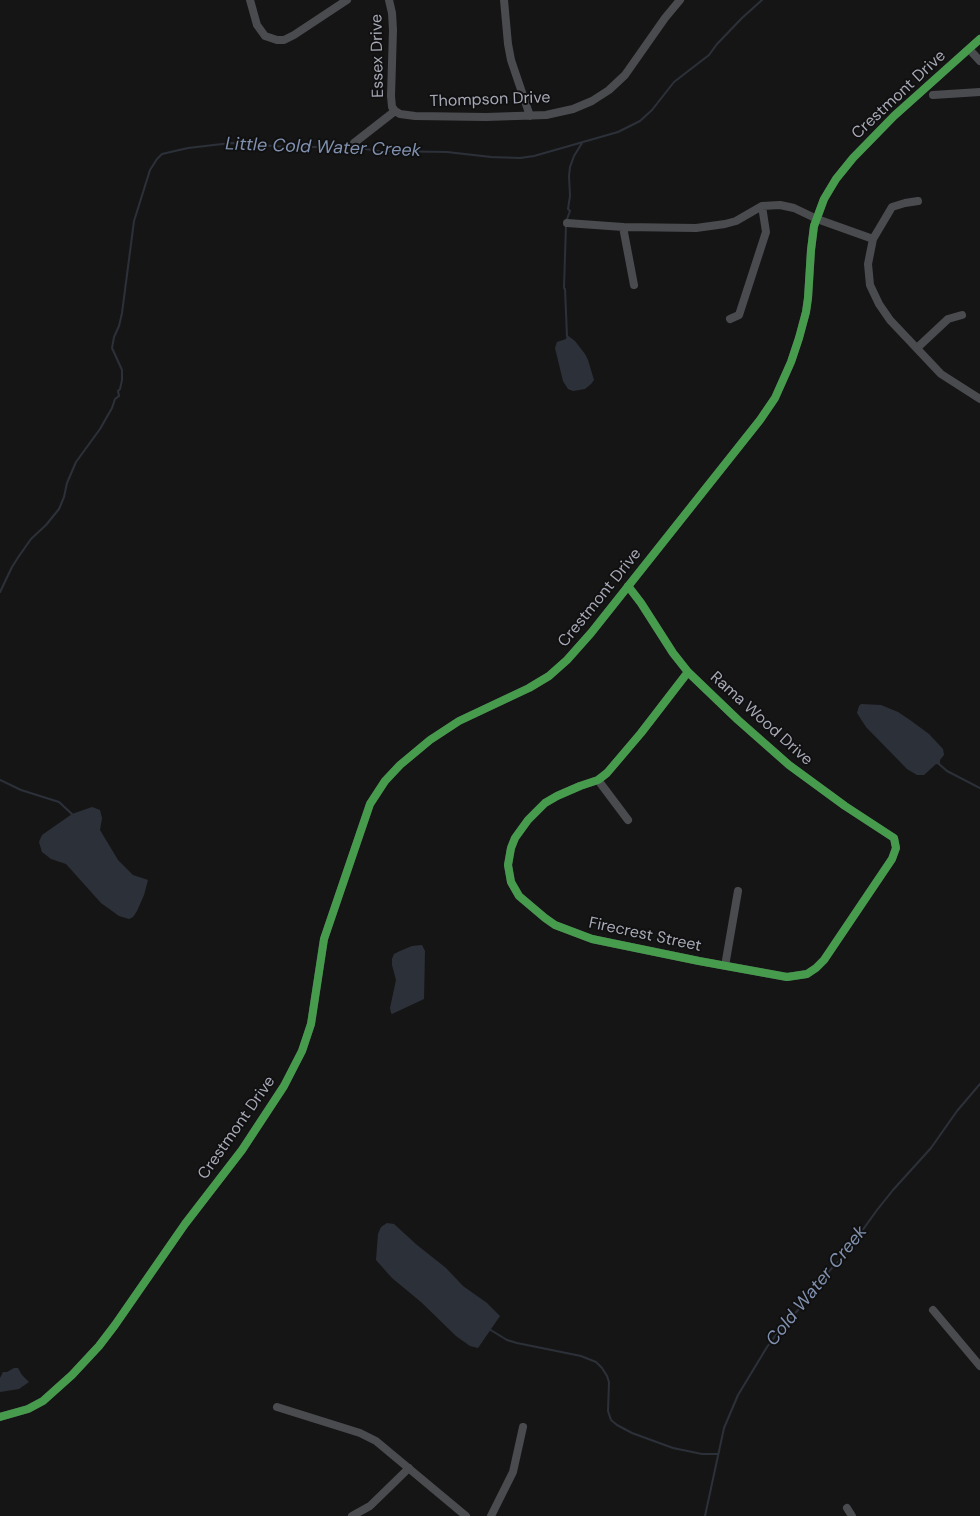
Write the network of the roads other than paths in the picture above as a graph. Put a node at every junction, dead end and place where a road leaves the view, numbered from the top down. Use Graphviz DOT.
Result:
graph roads {
  1 [pos="250,0"];
  2 [pos="347,0"];
  3 [pos="389,0"];
  4 [pos="504,0"];
  5 [pos="680,0"];
  6 [pos="980,39"];
  7 [pos="971,47"];
  8 [pos="980,52"];
  9 [pos="980,61"];
  10 [pos="980,92"];
  11 [pos="933,95"];
  12 [pos="395,111"];
  13 [pos="530,116"];
  14 [pos="354,143"];
  15 [pos="918,201"];
  16 [pos="762,206"];
  17 [pos="816,218"];
  18 [pos="568,223"];
  19 [pos="624,227"];
  20 [pos="873,239"];
  21 [pos="634,285"];
  22 [pos="962,315"];
  23 [pos="730,319"];
  24 [pos="917,348"];
  25 [pos="980,399"];
  26 [pos="628,586"];
  27 [pos="688,672"];
  28 [pos="598,780"];
  29 [pos="628,820"];
  30 [pos="896,848"];
  31 [pos="738,891"];
  32 [pos="726,966"];
  33 [pos="933,1310"];
  34 [pos="980,1366"];
  35 [pos="277,1407"];
  36 [pos="0,1417"];
  37 [pos="523,1427"];
  38 [pos="409,1468"];
  39 [pos="847,1508"];
  40 [pos="352,1516"];
  41 [pos="466,1516"];
  42 [pos="492,1516"];
  43 [pos="852,1516"];
  1 -- 2 [label="street"];
  3 -- 12 [label="street, Essex Drive"];
  4 -- 13 [label="street"];
  5 -- 13 [label="street, Thompson Drive"];
  6 -- 7 [label="street, Crestmont Drive"];
  7 -- 8 [label="street"];
  7 -- 9 [label="street"];
  7 -- 17 [label="street, Crestmont Drive"];
  10 -- 11 [label="street"];
  12 -- 13 [label="street, Thompson Drive"];
  12 -- 14 [label="street"];
  15 -- 20 [label="street"];
  16 -- 17 [label="street"];
  16 -- 19 [label="street"];
  16 -- 23 [label="street"];
  17 -- 20 [label="street"];
  17 -- 26 [label="street, Crestmont Drive"];
  18 -- 19 [label="street"];
  19 -- 21 [label="street"];
  20 -- 24 [label="street"];
  22 -- 24 [label="street"];
  24 -- 25 [label="street"];
  26 -- 27 [label="street, Rama Wood Drive"];
  26 -- 36 [label="street, Crestmont Drive"];
  27 -- 28 [label="street, Firecrest Street"];
  27 -- 30 [label="street, Rama Wood Drive"];
  28 -- 29 [label="street"];
  28 -- 32 [label="street, Firecrest Street"];
  30 -- 32 [label="street, Firecrest Street"];
  31 -- 32 [label="street"];
  33 -- 34 [label="street"];
  35 -- 38 [label="street"];
  37 -- 42 [label="street"];
  38 -- 40 [label="street"];
  38 -- 41 [label="street"];
  39 -- 43 [label="street"];
}
